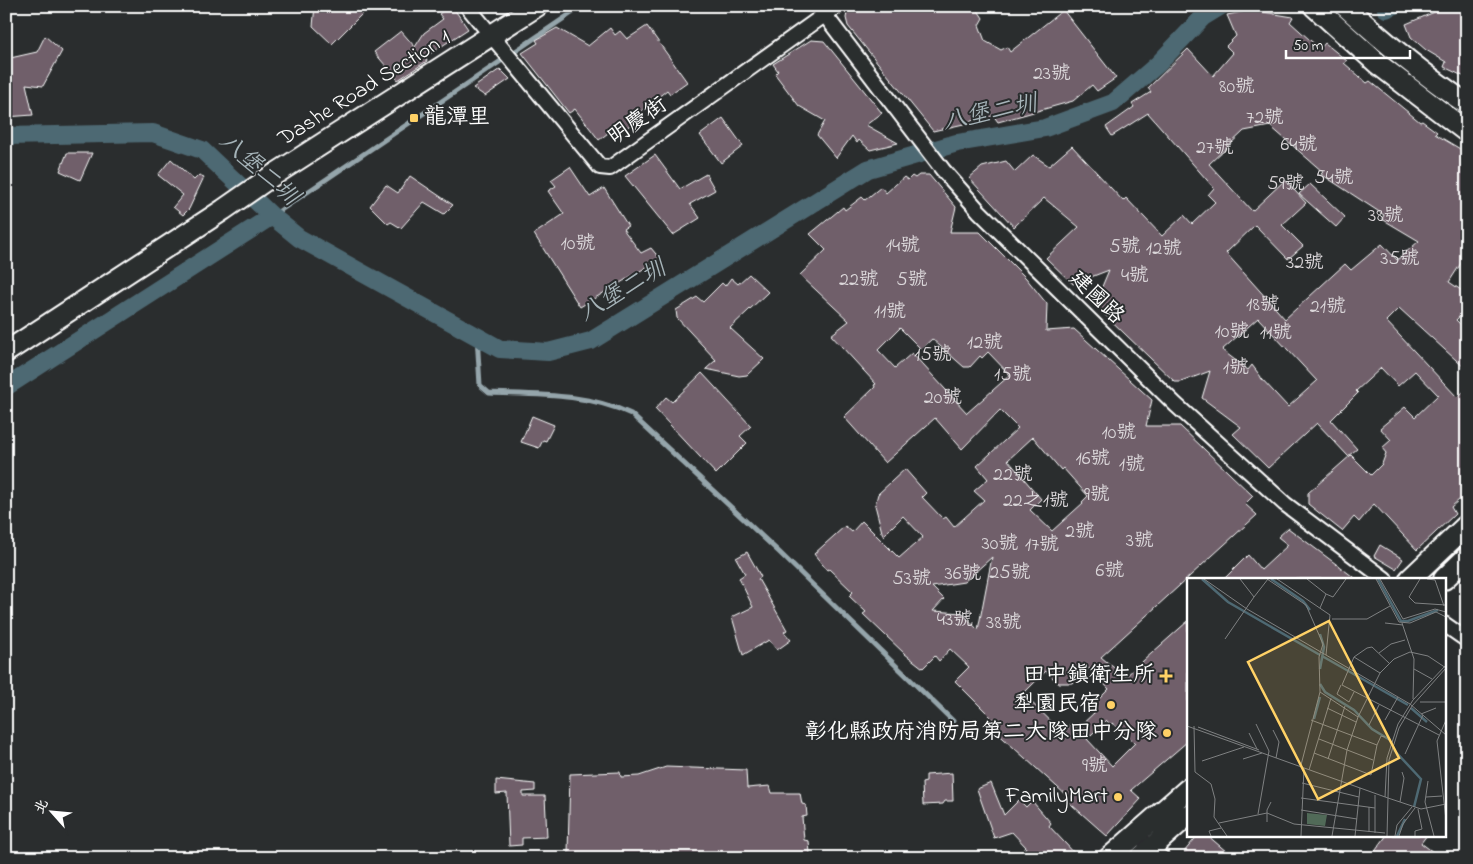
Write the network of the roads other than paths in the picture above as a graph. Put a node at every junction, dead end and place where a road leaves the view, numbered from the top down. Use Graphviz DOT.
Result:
graph roads {
  1 [pos="467,6"];
  2 [pos="537,6"];
  3 [pos="837,6"];
  4 [pos="1344,6"];
  5 [pos="1320,8"];
  6 [pos="821,11"];
  7 [pos="492,36"];
  8 [pos="1467,104"];
  9 [pos="1467,132"];
  10 [pos="6,352"];
  11 [pos="1467,525"];
  12 [pos="1467,556"];
  13 [pos="1385,578"];
  14 [pos="1411,578"];
  15 [pos="1445,578"];
  16 [pos="1446,625"];
  17 [pos="1467,640"];
  18 [pos="1187,790"];
  19 [pos="1187,816"];
  20 [pos="1137,832"];
  21 [pos="1151,855"];
  22 [pos="1109,858"];
  1 -- 7 [label="street"];
  2 -- 7 [label="street, Dashe Road Section 1"];
  3 -- 6 [label="street, 明慶街"];
  4 -- 8 [label="street"];
  5 -- 9 [label="street"];
  6 -- 7 [label="street, 明慶街"];
  6 -- 13 [label="street, 建國路"];
  7 -- 10 [label="street, Dashe Road Section 1"];
  11 -- 14 [label="street"];
  12 -- 15 [label="street"];
  16 -- 17 [label="street"];
  18 -- 20 [label="street"];
  19 -- 21 [label="street"];
  20 -- 21 [label="street"];
  20 -- 22 [label="street"];
}
